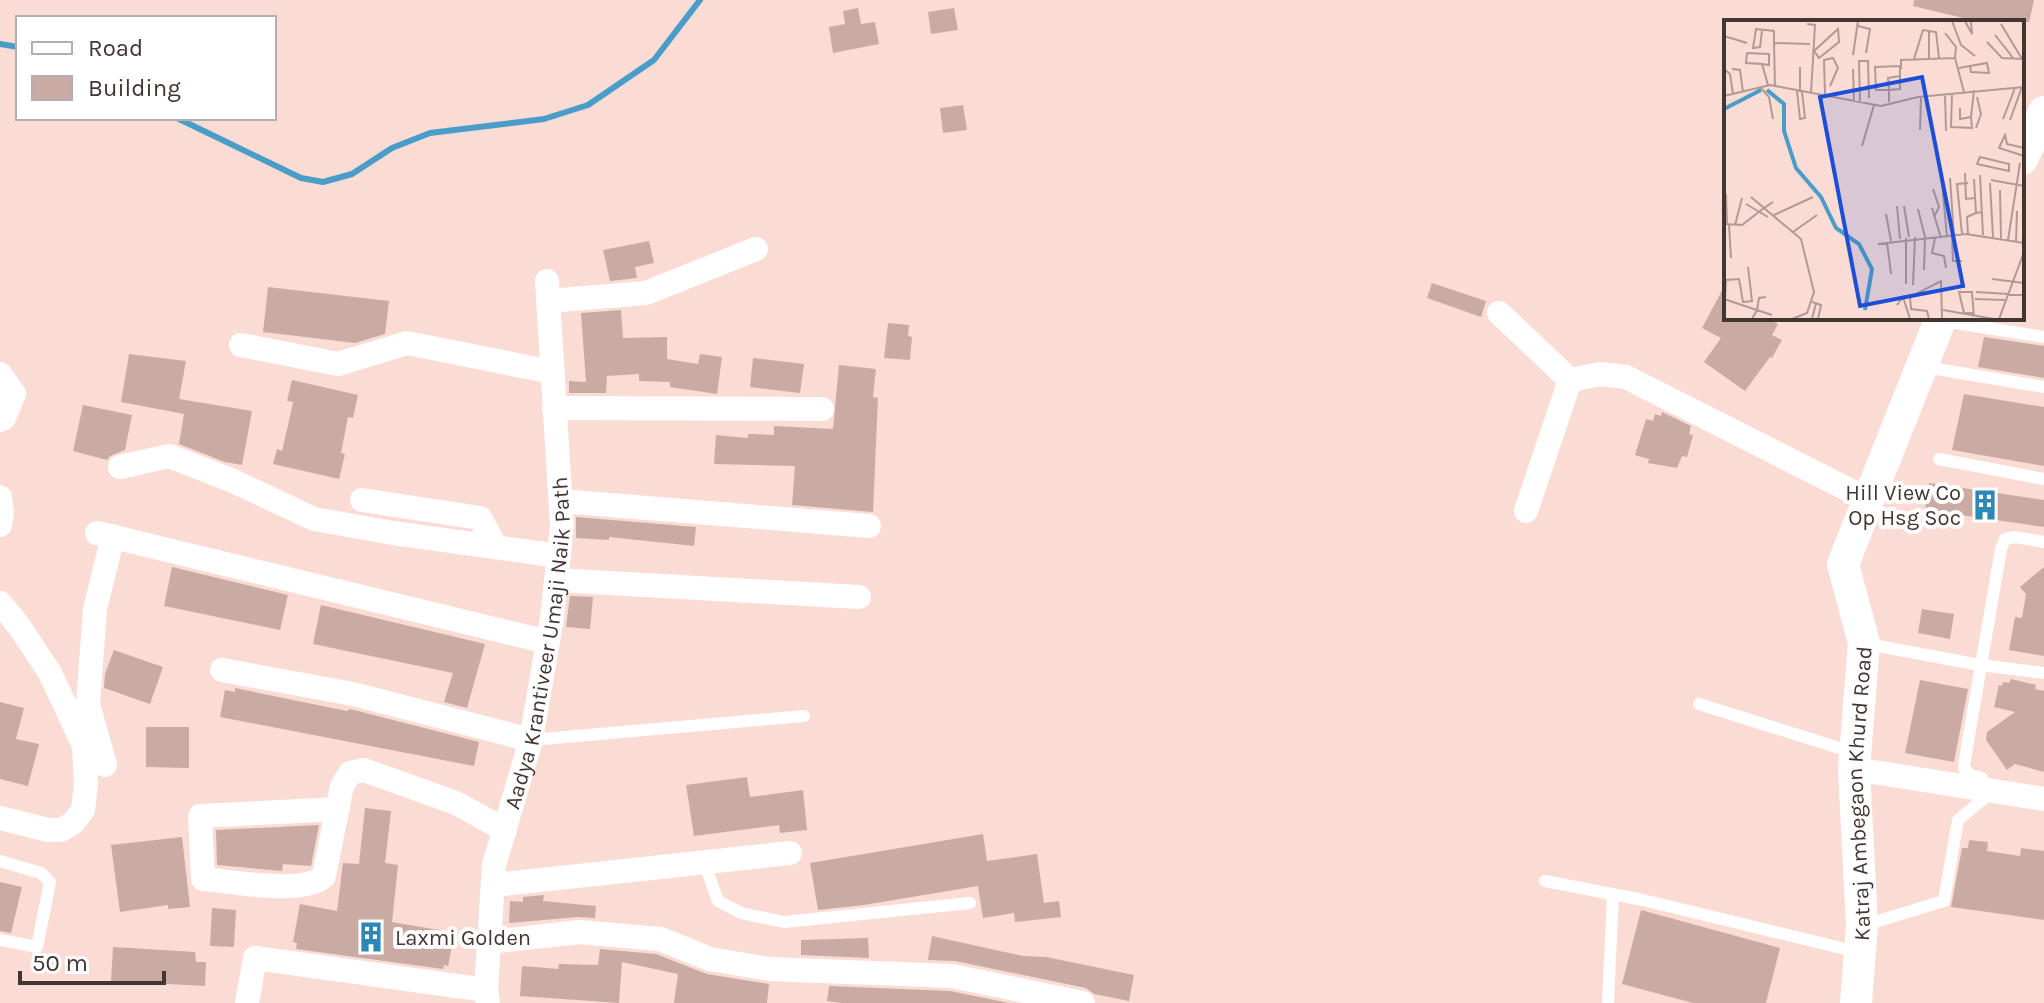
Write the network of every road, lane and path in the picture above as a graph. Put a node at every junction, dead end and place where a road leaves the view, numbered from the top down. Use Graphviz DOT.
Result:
graph roads {
  1 [pos="2044,112"];
  2 [pos="2024,155"];
  3 [pos="756,249"];
  4 [pos="1499,313"];
  5 [pos="1941,320"];
  6 [pos="1947,320"];
  7 [pos="2044,337"];
  8 [pos="241,345"];
  9 [pos="1922,366"];
  10 [pos="552,372"];
  11 [pos="0,374"];
  12 [pos="1570,380"];
  13 [pos="2044,387"];
  14 [pos="554,408"];
  15 [pos="822,409"];
  16 [pos="0,420"];
  17 [pos="1939,459"];
  18 [pos="120,467"];
  19 [pos="2044,479"];
  20 [pos="0,497"];
  21 [pos="362,500"];
  22 [pos="1869,500"];
  23 [pos="561,501"];
  24 [pos="1526,511"];
  25 [pos="0,525"];
  26 [pos="869,526"];
  27 [pos="2044,542"];
  28 [pos="496,547"];
  29 [pos="557,568"];
  30 [pos="859,597"];
  31 [pos="0,603"];
  32 [pos="548,642"];
  33 [pos="1864,643"];
  34 [pos="1980,665"];
  35 [pos="222,670"];
  36 [pos="2044,673"];
  37 [pos="1699,704"];
  38 [pos="804,716"];
  39 [pos="531,740"];
  40 [pos="1855,761"];
  41 [pos="105,765"];
  42 [pos="2044,790"];
  43 [pos="1994,791"];
  44 [pos="2044,799"];
  45 [pos="338,809"];
  46 [pos="0,818"];
  47 [pos="505,830"];
  48 [pos="790,853"];
  49 [pos="0,861"];
  50 [pos="704,862"];
  51 [pos="1545,881"];
  52 [pos="494,885"];
  53 [pos="1613,894"];
  54 [pos="970,903"];
  55 [pos="1861,939"];
  56 [pos="0,940"];
  57 [pos="490,942"];
  58 [pos="487,996"];
  59 [pos="247,1003"];
  60 [pos="1083,1003"];
  61 [pos="1608,1003"];
  62 [pos="1856,1003"];
  1 -- 2 [label="street"];
  3 -- 10 [label="street, Aadya Krantiveer Umaji Naik Path"];
  4 -- 12 [label="street"];
  5 -- 9 [label="street, Katraj Ambegaon Khurd Road"];
  6 -- 7 [label="lane"];
  8 -- 10 [label="street"];
  9 -- 13 [label="lane"];
  9 -- 22 [label="street, Katraj Ambegaon Khurd Road"];
  10 -- 14 [label="street, Aadya Krantiveer Umaji Naik Path"];
  11 -- 16 [label="street"];
  12 -- 22 [label="street"];
  12 -- 24 [label="street"];
  14 -- 15 [label="street"];
  14 -- 23 [label="street, Aadya Krantiveer Umaji Naik Path"];
  17 -- 19 [label="lane"];
  18 -- 28 [label="street"];
  20 -- 25 [label="street"];
  21 -- 28 [label="street"];
  22 -- 33 [label="street, Katraj Ambegaon Khurd Road"];
  23 -- 26 [label="street"];
  23 -- 29 [label="street, Aadya Krantiveer Umaji Naik Path"];
  27 -- 34 [label="lane"];
  28 -- 29 [label="street"];
  29 -- 30 [label="street"];
  29 -- 32 [label="street, Aadya Krantiveer Umaji Naik Path"];
  31 -- 46 [label="street"];
  32 -- 39 [label="street, Aadya Krantiveer Umaji Naik Path"];
  32 -- 41 [label="street"];
  33 -- 34 [label="lane"];
  33 -- 40 [label="street, Katraj Ambegaon Khurd Road"];
  34 -- 36 [label="lane"];
  34 -- 42 [label="lane"];
  35 -- 39 [label="street"];
  37 -- 40 [label="lane"];
  38 -- 39 [label="lane"];
  39 -- 47 [label="street, Aadya Krantiveer Umaji Naik Path"];
  40 -- 43 [label="street"];
  40 -- 55 [label="street, Katraj Ambegaon Khurd Road"];
  43 -- 44 [label="street"];
  43 -- 55 [label="lane"];
  45 -- 45 [label="street"];
  45 -- 47 [label="street"];
  47 -- 52 [label="street, Aadya Krantiveer Umaji Naik Path"];
  48 -- 50 [label="street"];
  49 -- 56 [label="lane"];
  50 -- 52 [label="street"];
  50 -- 54 [label="lane"];
  51 -- 53 [label="lane"];
  52 -- 57 [label="street, Aadya Krantiveer Umaji Naik Path"];
  53 -- 55 [label="lane"];
  53 -- 61 [label="lane"];
  55 -- 62 [label="street, Katraj Ambegaon Khurd Road"];
  57 -- 58 [label="street, Aadya Krantiveer Umaji Naik Path"];
  57 -- 60 [label="street"];
  58 -- 59 [label="street"];
}
